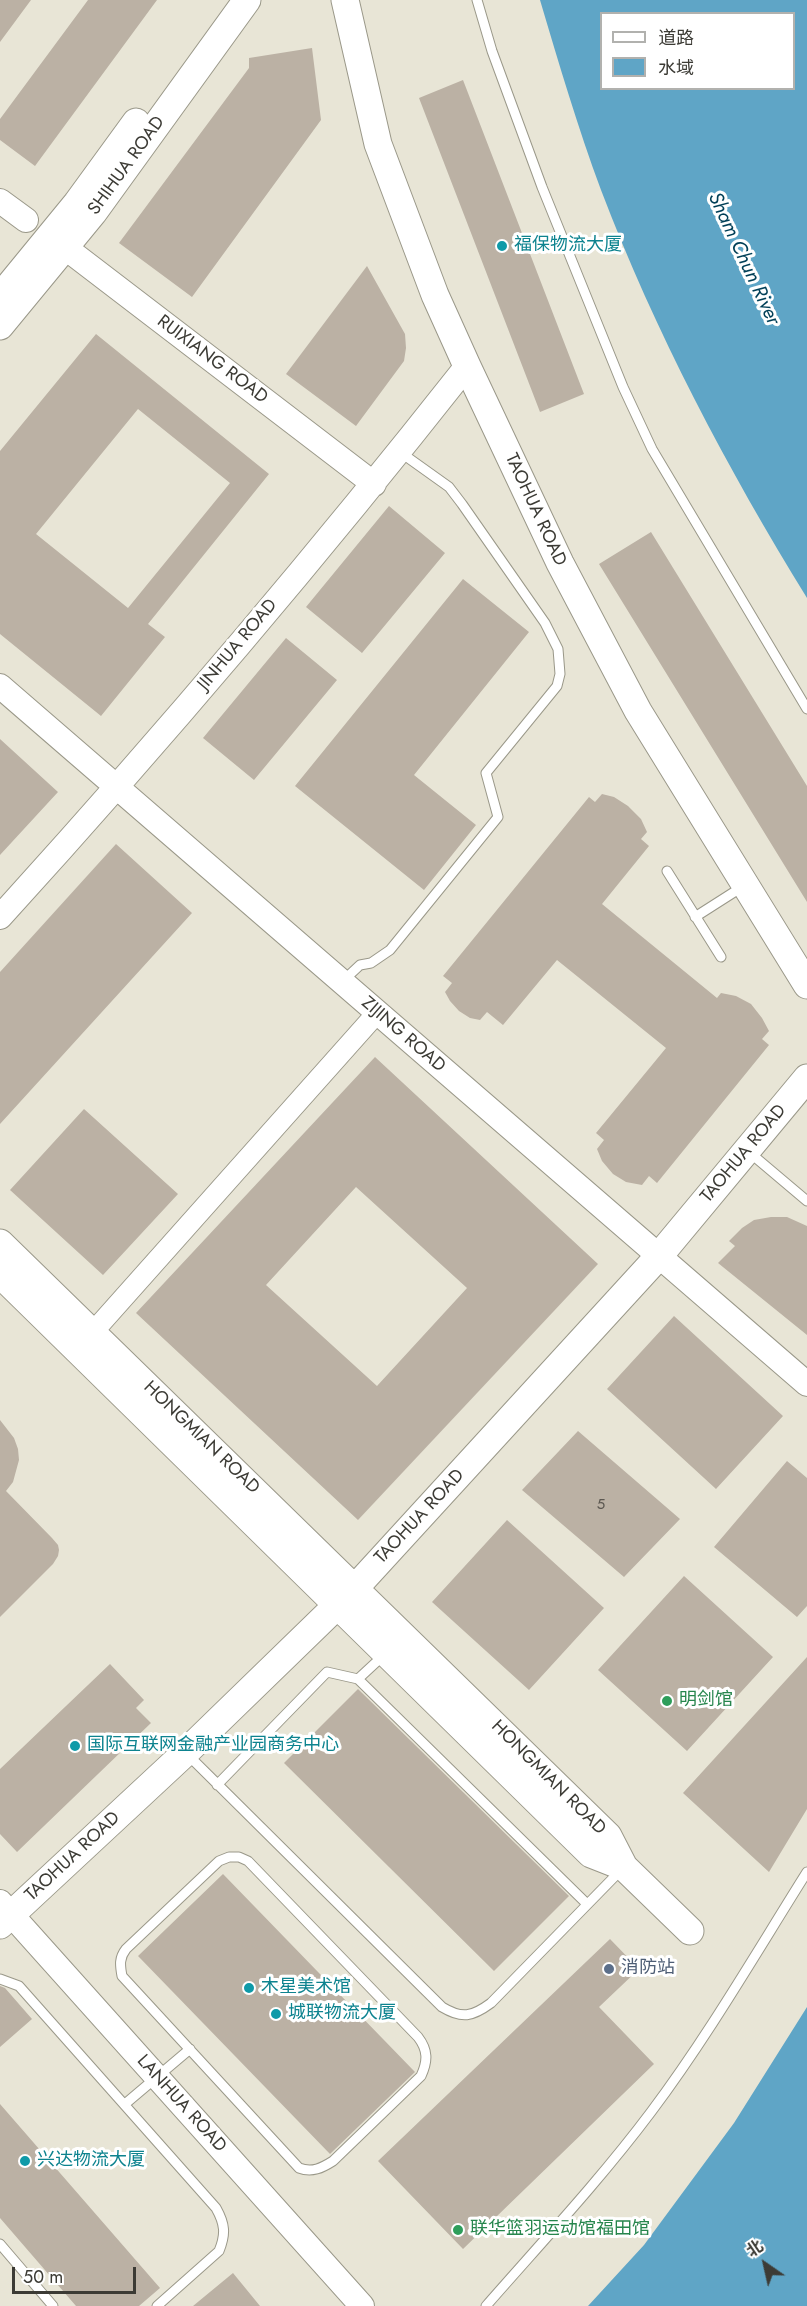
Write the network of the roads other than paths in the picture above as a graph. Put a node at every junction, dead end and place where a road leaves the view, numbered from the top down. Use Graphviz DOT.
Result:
graph roads {
  1 [pos="225,0"];
  2 [pos="247,0"];
  3 [pos="345,0"];
  4 [pos="477,0"];
  5 [pos="0,201"];
  6 [pos="26,220"];
  7 [pos="57,242"];
  8 [pos="0,297"];
  9 [pos="0,326"];
  10 [pos="467,366"];
  11 [pos="399,452"];
  12 [pos="374,484"];
  13 [pos="0,686"];
  14 [pos="807,708"];
  15 [pos="118,788"];
  16 [pos="667,871"];
  17 [pos="744,885"];
  18 [pos="0,917"];
  19 [pos="696,917"];
  20 [pos="721,957"];
  21 [pos="342,982"];
  22 [pos="807,985"];
  23 [pos="378,1013"];
  24 [pos="807,1078"];
  25 [pos="747,1150"];
  26 [pos="807,1201"];
  27 [pos="0,1243"];
  28 [pos="659,1257"];
  29 [pos="0,1274"];
  30 [pos="85,1342"];
  31 [pos="807,1383"];
  32 [pos="347,1596"];
  33 [pos="387,1652"];
  34 [pos="358,1679"];
  35 [pos="185,1752"];
  36 [pos="217,1785"];
  37 [pos="624,1867"];
  38 [pos="807,1872"];
  39 [pos="587,1904"];
  40 [pos="4,1914"];
  41 [pos="690,1932"];
  42 [pos="0,1979"];
  43 [pos="190,2049"];
  44 [pos="157,2077"];
  45 [pos="125,2104"];
  46 [pos="0,2244"];
  47 [pos="53,2306"];
  48 [pos="157,2306"];
  49 [pos="362,2306"];
  50 [pos="486,2306"];
  1 -- 7 [label="main road, SHIHUA ROAD"];
  2 -- 7 [label="main road, SHIHUA ROAD"];
  3 -- 10 [label="main road, TAOHUA ROAD"];
  4 -- 14 [label="lane"];
  5 -- 6 [label="street"];
  7 -- 8 [label="main road, SHIHUA ROAD"];
  7 -- 9 [label="main road, SHIHUA ROAD"];
  7 -- 12 [label="street, RUIXIANG ROAD"];
  10 -- 11 [label="street, JINHUA ROAD"];
  10 -- 17 [label="main road, TAOHUA ROAD"];
  11 -- 12 [label="street, JINHUA ROAD"];
  11 -- 21 [label="lane"];
  12 -- 15 [label="street, JINHUA ROAD"];
  13 -- 15 [label="street, ZIJING ROAD"];
  15 -- 18 [label="street, JINHUA ROAD"];
  15 -- 21 [label="street, ZIJING ROAD"];
  16 -- 19 [label="lane"];
  17 -- 19 [label="lane"];
  17 -- 22 [label="main road, TAOHUA ROAD"];
  19 -- 20 [label="lane"];
  21 -- 23 [label="street, ZIJING ROAD"];
  23 -- 28 [label="street, ZIJING ROAD"];
  23 -- 30 [label="street"];
  24 -- 25 [label="main road, TAOHUA ROAD"];
  25 -- 26 [label="lane"];
  25 -- 28 [label="main road, TAOHUA ROAD"];
  27 -- 30 [label="main road, HONGMIAN ROAD"];
  28 -- 31 [label="street, ZIJING ROAD"];
  28 -- 32 [label="main road, TAOHUA ROAD"];
  29 -- 30 [label="main road, HONGMIAN ROAD"];
  30 -- 32 [label="main road, HONGMIAN ROAD"];
  32 -- 33 [label="main road, HONGMIAN ROAD"];
  32 -- 35 [label="main road, TAOHUA ROAD"];
  32 -- 37 [label="main road, HONGMIAN ROAD"];
  33 -- 34 [label="lane"];
  33 -- 37 [label="main road, HONGMIAN ROAD"];
  34 -- 36 [label="lane"];
  34 -- 39 [label="lane"];
  35 -- 36 [label="lane"];
  35 -- 40 [label="main road, TAOHUA ROAD"];
  36 -- 39 [label="lane"];
  37 -- 39 [label="lane"];
  37 -- 41 [label="main road"];
  38 -- 50 [label="lane"];
  40 -- 44 [label="street, LANHUA ROAD"];
  42 -- 45 [label="lane"];
  43 -- 43 [label="lane"];
  43 -- 44 [label="lane"];
  44 -- 45 [label="lane"];
  44 -- 49 [label="street, LANHUA ROAD"];
  45 -- 48 [label="lane"];
  46 -- 47 [label="lane"];
}
